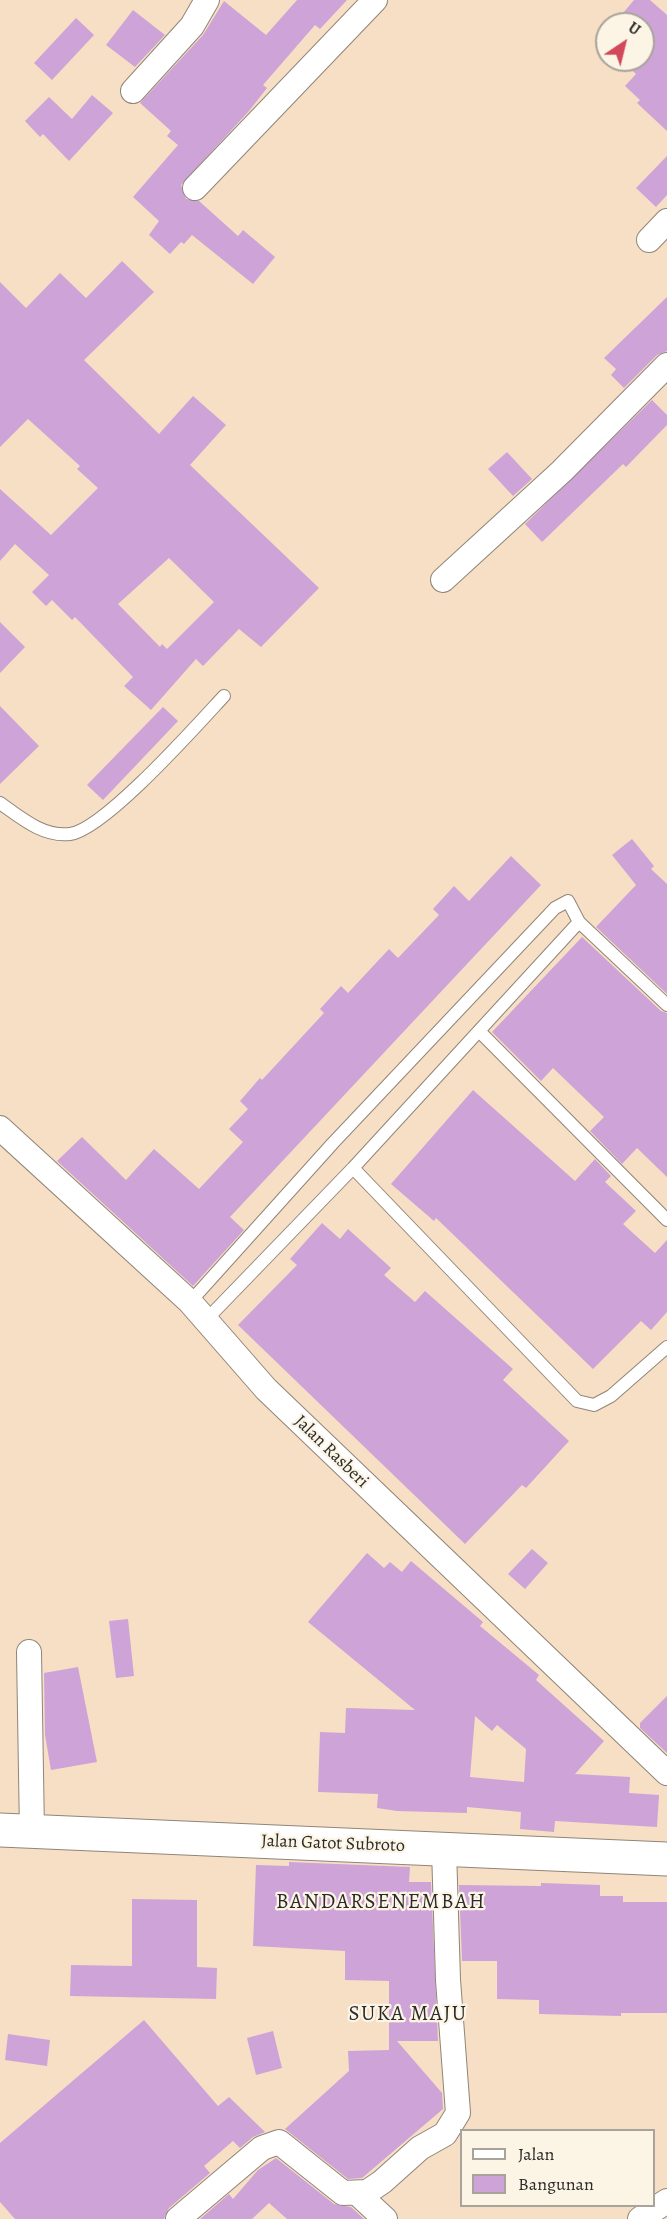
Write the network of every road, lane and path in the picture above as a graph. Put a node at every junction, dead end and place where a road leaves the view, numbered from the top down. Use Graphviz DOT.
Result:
graph roads {
  1 [pos="207,0"];
  2 [pos="375,0"];
  3 [pos="133,91"];
  4 [pos="195,188"];
  5 [pos="667,221"];
  6 [pos="649,240"];
  7 [pos="667,365"];
  8 [pos="443,580"];
  9 [pos="224,696"];
  10 [pos="0,803"];
  11 [pos="579,922"];
  12 [pos="667,1005"];
  13 [pos="480,1032"];
  14 [pos="0,1128"];
  15 [pos="353,1168"];
  16 [pos="667,1220"];
  17 [pos="198,1311"];
  18 [pos="667,1347"];
  19 [pos="29,1652"];
  20 [pos="667,1773"];
  21 [pos="0,1830"];
  22 [pos="32,1833"];
  23 [pos="444,1849"];
  24 [pos="667,1859"];
  25 [pos="357,2193"];
  26 [pos="667,2201"];
  27 [pos="178,2219"];
  28 [pos="385,2219"];
  29 [pos="640,2219"];
  1 -- 3 [label="street"];
  2 -- 4 [label="street"];
  5 -- 6 [label="street"];
  7 -- 8 [label="street"];
  9 -- 10 [label="lane"];
  11 -- 12 [label="lane"];
  11 -- 13 [label="lane"];
  11 -- 17 [label="lane"];
  13 -- 15 [label="lane"];
  13 -- 16 [label="lane"];
  14 -- 17 [label="street, Jalan Rasberi"];
  15 -- 17 [label="lane"];
  15 -- 18 [label="lane"];
  17 -- 20 [label="street, Jalan Rasberi"];
  19 -- 22 [label="street"];
  21 -- 22 [label="main road, Jalan Gatot Subroto"];
  22 -- 23 [label="main road, Jalan Gatot Subroto"];
  23 -- 24 [label="main road, Jalan Gatot Subroto"];
  23 -- 25 [label="street"];
  25 -- 27 [label="street"];
  25 -- 28 [label="street"];
  26 -- 29 [label="street"];
}
